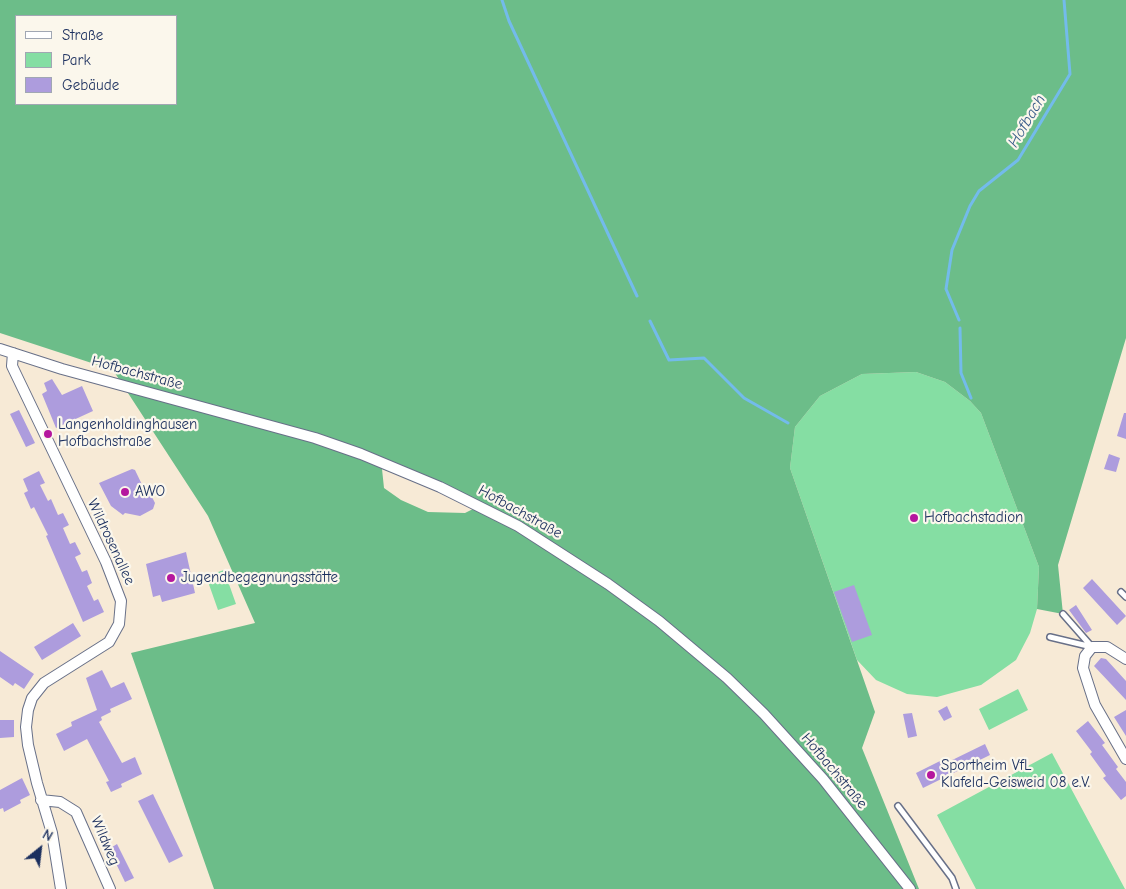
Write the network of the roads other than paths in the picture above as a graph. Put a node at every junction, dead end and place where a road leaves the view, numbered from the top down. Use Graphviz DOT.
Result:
graph roads {
  1 [pos="0,349"];
  2 [pos="13,353"];
  3 [pos="1121,592"];
  4 [pos="1126,597"];
  5 [pos="1063,614"];
  6 [pos="1050,637"];
  7 [pos="1092,647"];
  8 [pos="1126,659"];
  9 [pos="1126,759"];
  10 [pos="41,800"];
  11 [pos="898,806"];
  12 [pos="61,889"];
  13 [pos="110,889"];
  14 [pos="910,889"];
  15 [pos="956,889"];
  1 -- 2 [label="street, Hofbachstraße"];
  2 -- 10 [label="street, Wildrosenallee"];
  2 -- 14 [label="street, Hofbachstraße"];
  3 -- 4 [label="lane"];
  5 -- 7 [label="lane"];
  6 -- 7 [label="lane"];
  7 -- 8 [label="street"];
  7 -- 9 [label="street"];
  10 -- 12 [label="street, Wildrosenallee"];
  10 -- 13 [label="street, Wildweg"];
  11 -- 15 [label="lane"];
}
